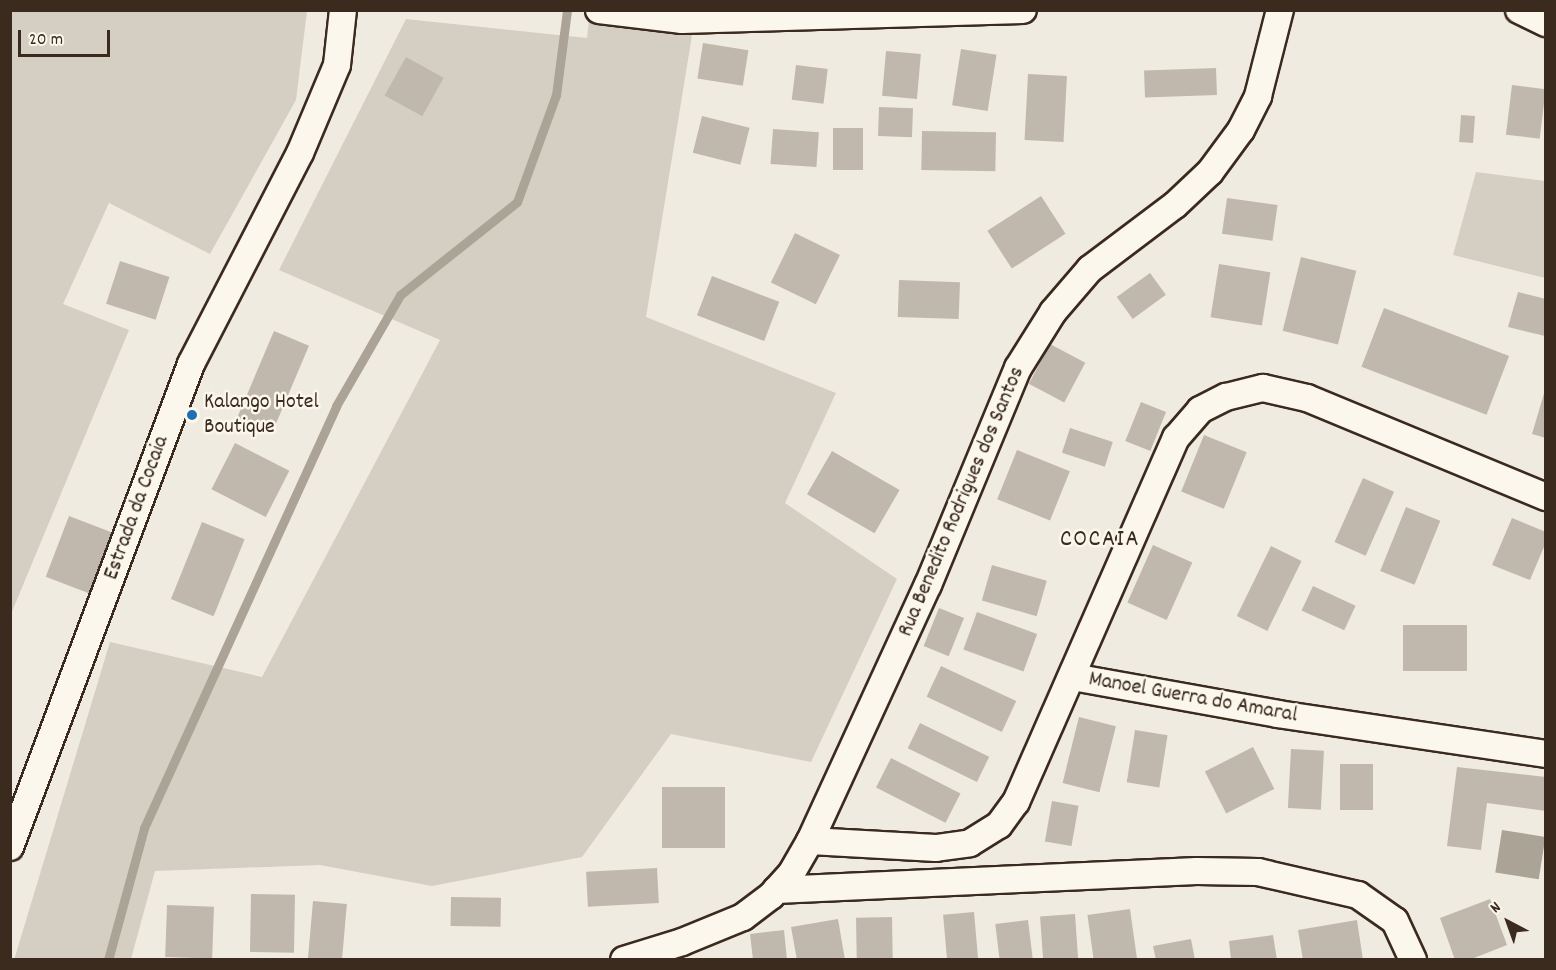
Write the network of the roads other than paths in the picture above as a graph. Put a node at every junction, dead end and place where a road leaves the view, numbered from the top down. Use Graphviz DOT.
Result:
graph roads {
  1 [pos="344,10"];
  2 [pos="599,10"];
  3 [pos="1023,10"];
  4 [pos="1280,10"];
  5 [pos="1520,10"];
  6 [pos="1545,23"];
  7 [pos="1545,497"];
  8 [pos="1073,677"];
  9 [pos="1545,754"];
  10 [pos="810,841"];
  11 [pos="10,847"];
  12 [pos="776,890"];
  13 [pos="684,951"];
  14 [pos="624,960"];
  15 [pos="1413,960"];
  1 -- 11 [label="street, Estrada da Cocaia"];
  2 -- 3 [label="street"];
  4 -- 10 [label="street, Rua Benedito Rodrigues dos Santos"];
  5 -- 6 [label="street"];
  7 -- 8 [label="street, Manoel Guerra do Amaral"];
  8 -- 9 [label="street, Manoel Guerra do Amaral"];
  8 -- 10 [label="street"];
  10 -- 12 [label="street, Rua Benedito Rodrigues dos Santos"];
  12 -- 13 [label="street, Rua Benedito Rodrigues dos Santos"];
  12 -- 15 [label="street"];
  13 -- 14 [label="street, Rua Benedito Rodrigues dos Santos"];
}
